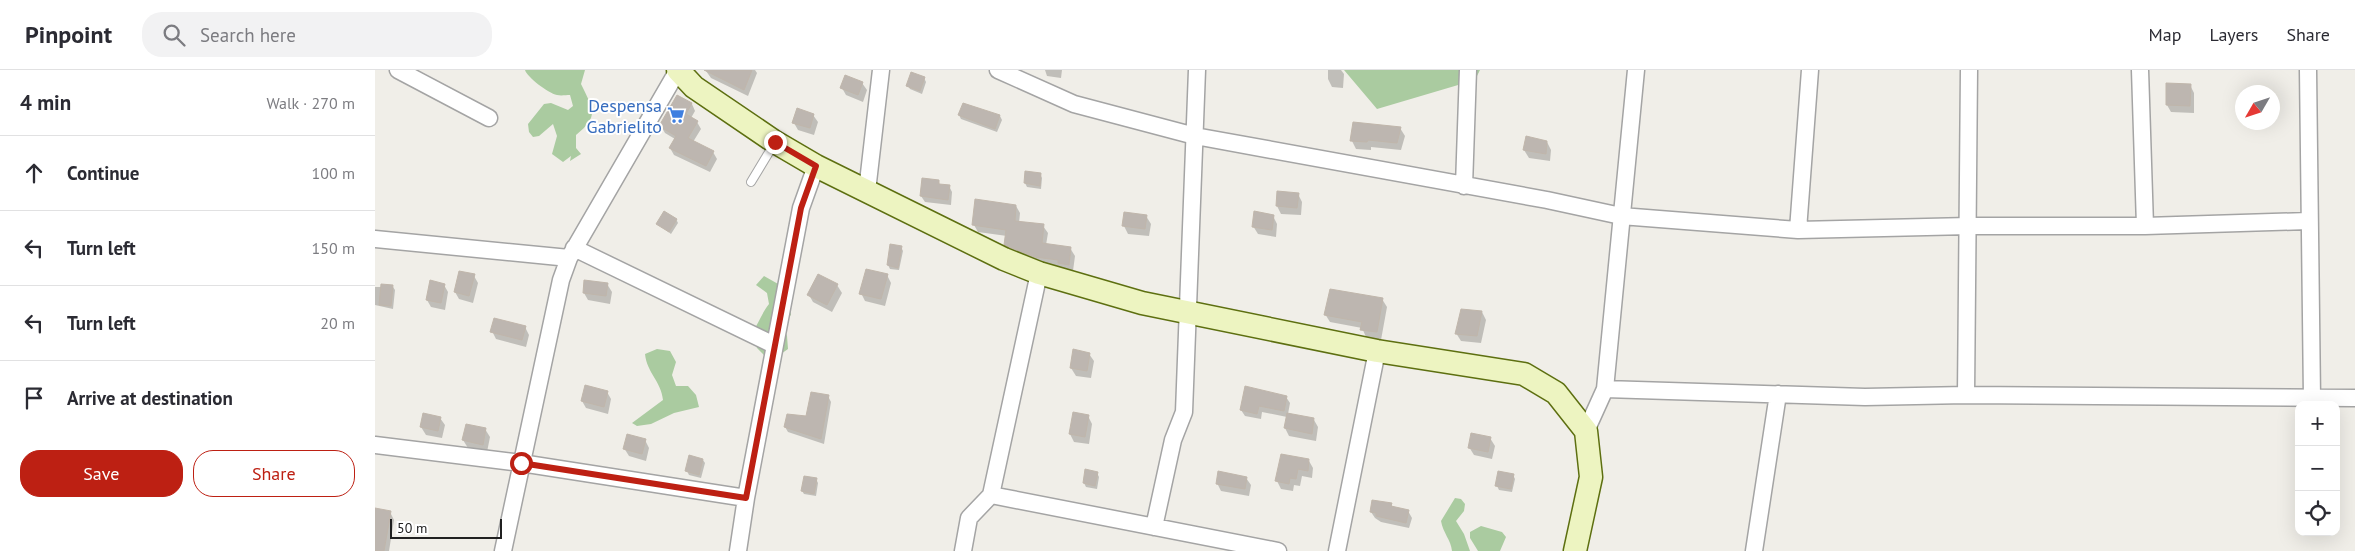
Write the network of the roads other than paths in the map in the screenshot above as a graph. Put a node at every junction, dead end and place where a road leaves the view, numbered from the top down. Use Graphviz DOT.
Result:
graph roads {
  1 [pos="398,70"];
  2 [pos="678,70"];
  3 [pos="881,70"];
  4 [pos="998,70"];
  5 [pos="1197,70"];
  6 [pos="1468,70"];
  7 [pos="1636,70"];
  8 [pos="1810,70"];
  9 [pos="1969,70"];
  10 [pos="2140,70"];
  11 [pos="2308,70"];
  12 [pos="489,118"];
  13 [pos="1195,136"];
  14 [pos="775,142"];
  15 [pos="816,166"];
  16 [pos="751,182"];
  17 [pos="1464,186"];
  18 [pos="867,191"];
  19 [pos="1621,216"];
  20 [pos="2308,221"];
  21 [pos="1969,226"];
  22 [pos="2145,226"];
  23 [pos="1798,230"];
  24 [pos="375,239"];
  25 [pos="571,253"];
  26 [pos="1039,273"];
  27 [pos="1187,312"];
  28 [pos="774,345"];
  29 [pos="1377,350"];
  30 [pos="1605,389"];
  31 [pos="1778,394"];
  32 [pos="1966,395"];
  33 [pos="2312,398"];
  34 [pos="2355,398"];
  35 [pos="1586,431"];
  36 [pos="375,445"];
  37 [pos="521,463"];
  38 [pos="991,495"];
  39 [pos="746,498"];
  40 [pos="1154,527"];
  41 [pos="503,551"];
  42 [pos="738,551"];
  43 [pos="963,551"];
  44 [pos="1278,551"];
  45 [pos="1337,551"];
  46 [pos="1575,551"];
  47 [pos="1754,551"];
  1 -- 12 [label="street"];
  2 -- 14 [label="street"];
  2 -- 25 [label="street"];
  3 -- 18 [label="street"];
  4 -- 13 [label="street"];
  5 -- 13 [label="street"];
  6 -- 17 [label="street"];
  7 -- 19 [label="street"];
  8 -- 23 [label="street"];
  9 -- 21 [label="street"];
  10 -- 22 [label="street"];
  11 -- 20 [label="street"];
  13 -- 17 [label="street"];
  13 -- 27 [label="street"];
  14 -- 15 [label="street"];
  14 -- 16 [label="lane"];
  15 -- 18 [label="street"];
  15 -- 28 [label="street"];
  17 -- 19 [label="street"];
  18 -- 26 [label="street"];
  19 -- 23 [label="street"];
  19 -- 30 [label="street"];
  20 -- 22 [label="street"];
  20 -- 33 [label="street"];
  21 -- 22 [label="street"];
  21 -- 23 [label="street"];
  21 -- 32 [label="street"];
  24 -- 25 [label="street"];
  25 -- 28 [label="street"];
  25 -- 37 [label="street"];
  26 -- 27 [label="street"];
  26 -- 38 [label="street"];
  27 -- 29 [label="street"];
  27 -- 40 [label="street"];
  28 -- 39 [label="street"];
  29 -- 35 [label="street"];
  29 -- 45 [label="street"];
  30 -- 31 [label="street"];
  30 -- 35 [label="street"];
  31 -- 32 [label="street"];
  31 -- 47 [label="street"];
  32 -- 33 [label="street"];
  33 -- 34 [label="street"];
  35 -- 46 [label="street"];
  36 -- 37 [label="street"];
  37 -- 39 [label="street"];
  37 -- 41 [label="street"];
  38 -- 40 [label="street"];
  38 -- 43 [label="street"];
  39 -- 42 [label="street"];
  40 -- 44 [label="street"];
}
